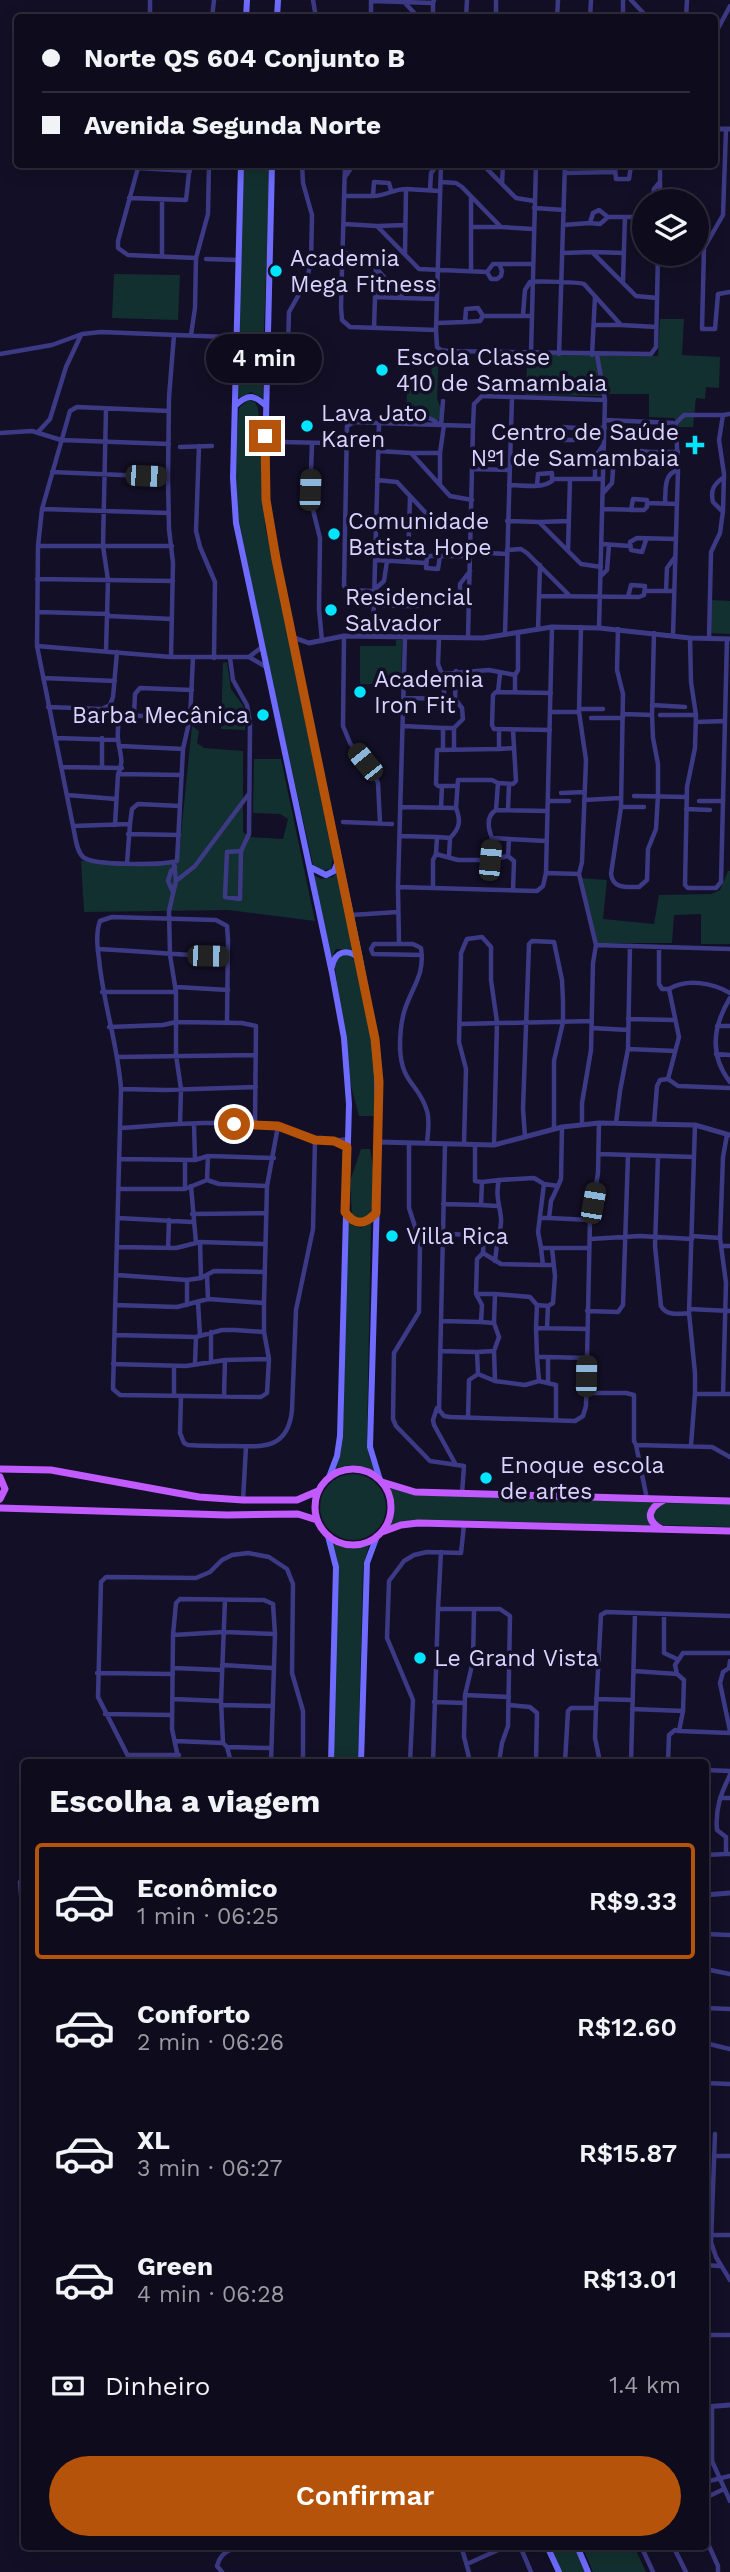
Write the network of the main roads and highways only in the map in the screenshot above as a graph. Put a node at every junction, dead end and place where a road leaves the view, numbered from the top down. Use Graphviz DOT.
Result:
graph roads {
  1 [pos="241,168"];
  2 [pos="272,168"];
  3 [pos="236,355"];
  4 [pos="267,357"];
  5 [pos="235,406"];
  6 [pos="266,406"];
  7 [pos="339,859"];
  8 [pos="309,865"];
  9 [pos="360,960"];
  10 [pos="331,972"];
  11 [pos="345,1212"];
  12 [pos="376,1213"];
  13 [pos="0,1469"];
  14 [pos="0,1477"];
  15 [pos="329,1477"];
  16 [pos="381,1481"];
  17 [pos="318,1491"];
  18 [pos="0,1499"];
  19 [pos="665,1500"];
  20 [pos="730,1501"];
  21 [pos="0,1508"];
  22 [pos="317,1520"];
  23 [pos="662,1530"];
  24 [pos="730,1531"];
  25 [pos="380,1534"];
  26 [pos="328,1536"];
  27 [pos="331,1759"];
  28 [pos="361,1759"];
  29 [pos="549,2550"];
  30 [pos="579,2550"];
  31 [pos="559,2572"];
  32 [pos="588,2572"];
  1 -- 3 [label="main road"];
  2 -- 4 [label="main road"];
  3 -- 4 [label="main road"];
  3 -- 5 [label="main road"];
  4 -- 6 [label="main road"];
  5 -- 6 [label="main road"];
  5 -- 8 [label="main road"];
  6 -- 7 [label="main road"];
  7 -- 8 [label="main road"];
  7 -- 9 [label="main road"];
  8 -- 10 [label="main road"];
  9 -- 10 [label="main road"];
  9 -- 12 [label="main road"];
  10 -- 11 [label="main road"];
  11 -- 12 [label="main road"];
  11 -- 15 [label="main road"];
  12 -- 16 [label="main road"];
  13 -- 17 [label="main road"];
  14 -- 18 [label="main road"];
  15 -- 16 [label="main road"];
  15 -- 17 [label="main road"];
  16 -- 19 [label="main road"];
  16 -- 25 [label="main road"];
  17 -- 22 [label="main road"];
  19 -- 20 [label="main road"];
  19 -- 23 [label="main road"];
  21 -- 22 [label="main road"];
  22 -- 26 [label="main road"];
  23 -- 24 [label="main road"];
  23 -- 25 [label="main road"];
  25 -- 26 [label="main road"];
  25 -- 28 [label="main road"];
  26 -- 27 [label="main road"];
  29 -- 31 [label="main road"];
  30 -- 32 [label="main road"];
}
